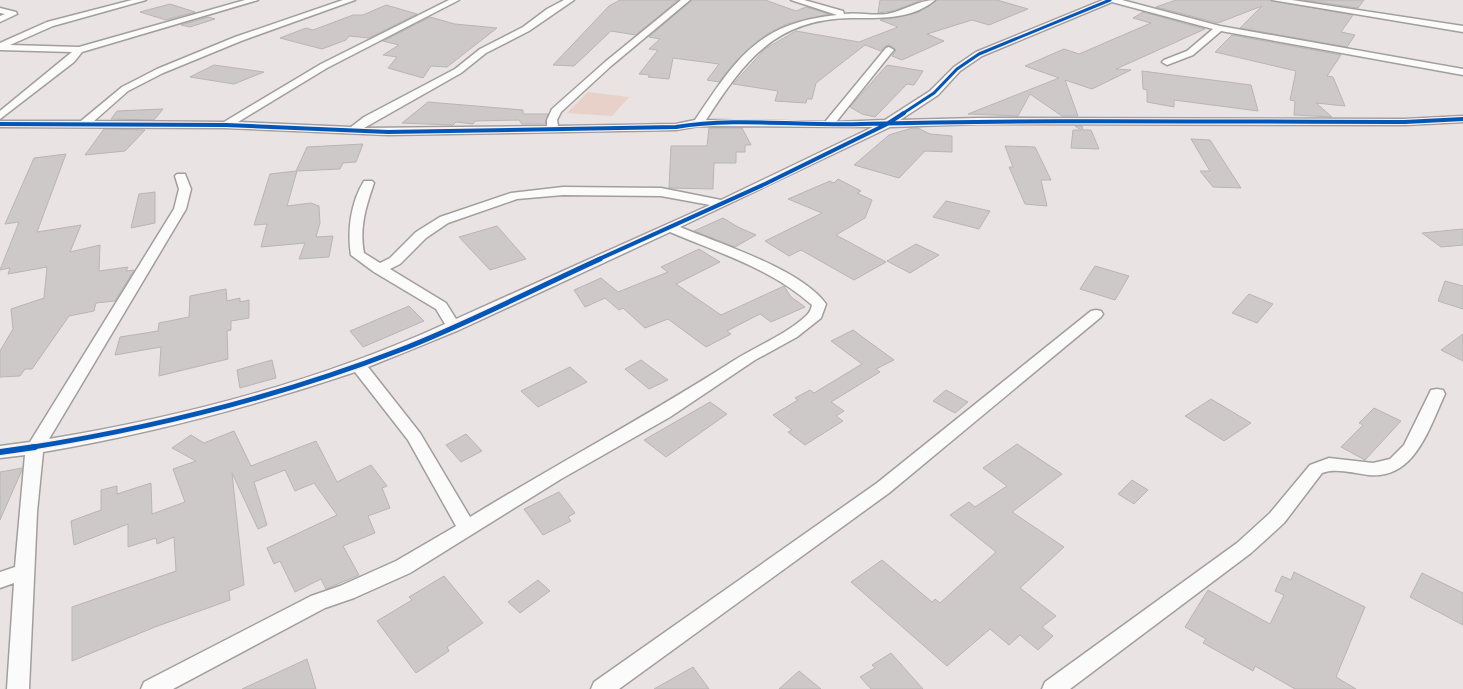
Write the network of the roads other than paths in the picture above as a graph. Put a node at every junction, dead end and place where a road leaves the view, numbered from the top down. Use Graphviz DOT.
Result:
graph roads {
  1 [pos="142,0"];
  2 [pos="254,0"];
  3 [pos="351,0"];
  4 [pos="456,0"];
  5 [pos="570,0"];
  6 [pos="686,0"];
  7 [pos="795,0"];
  8 [pos="907,0"];
  9 [pos="931,0"];
  10 [pos="1112,0"];
  11 [pos="1276,0"];
  12 [pos="921,4"];
  13 [pos="0,10"];
  14 [pos="849,16"];
  15 [pos="0,19"];
  16 [pos="1219,28"];
  17 [pos="1463,29"];
  18 [pos="0,35"];
  19 [pos="15,37"];
  20 [pos="79,50"];
  21 [pos="890,50"];
  22 [pos="1167,62"];
  23 [pos="1463,72"];
  24 [pos="0,116"];
  25 [pos="1463,119"];
  26 [pos="699,123"];
  27 [pos="0,124"];
  28 [pos="84,124"];
  29 [pos="887,124"];
  30 [pos="226,125"];
  31 [pos="828,125"];
  32 [pos="553,128"];
  33 [pos="353,130"];
  34 [pos="181,176"];
  35 [pos="368,183"];
  36 [pos="720,203"];
  37 [pos="668,227"];
  38 [pos="379,270"];
  39 [pos="1096,314"];
  40 [pos="454,327"];
  41 [pos="359,366"];
  42 [pos="1437,394"];
  43 [pos="36,448"];
  44 [pos="0,452"];
  45 [pos="466,528"];
  46 [pos="24,572"];
  47 [pos="0,580"];
  48 [pos="18,689"];
  49 [pos="152,689"];
  50 [pos="602,689"];
  51 [pos="1053,689"];
  1 -- 19 [label="street"];
  2 -- 20 [label="street"];
  3 -- 28 [label="street"];
  4 -- 30 [label="street"];
  5 -- 33 [label="street"];
  6 -- 32 [label="street"];
  7 -- 14 [label="street"];
  8 -- 12 [label="street"];
  9 -- 12 [label="street"];
  10 -- 16 [label="street"];
  10 -- 29 [label="street"];
  11 -- 17 [label="street"];
  12 -- 14 [label="street"];
  13 -- 15 [label="street"];
  14 -- 26 [label="street"];
  16 -- 22 [label="street"];
  16 -- 23 [label="street"];
  18 -- 19 [label="street"];
  19 -- 20 [label="street"];
  20 -- 24 [label="street"];
  21 -- 31 [label="street"];
  25 -- 29 [label="street"];
  26 -- 31 [label="street"];
  26 -- 32 [label="street"];
  27 -- 28 [label="street"];
  28 -- 30 [label="street"];
  29 -- 31 [label="street"];
  29 -- 36 [label="street"];
  30 -- 33 [label="street"];
  32 -- 33 [label="street"];
  34 -- 43 [label="street"];
  35 -- 38 [label="street"];
  36 -- 37 [label="street"];
  36 -- 38 [label="street"];
  37 -- 40 [label="street"];
  37 -- 45 [label="street"];
  38 -- 40 [label="street"];
  39 -- 50 [label="street"];
  40 -- 41 [label="street"];
  41 -- 43 [label="street"];
  41 -- 45 [label="street"];
  42 -- 51 [label="street"];
  43 -- 44 [label="street"];
  43 -- 46 [label="street"];
  45 -- 49 [label="street"];
  46 -- 47 [label="street"];
  46 -- 48 [label="street"];
}
